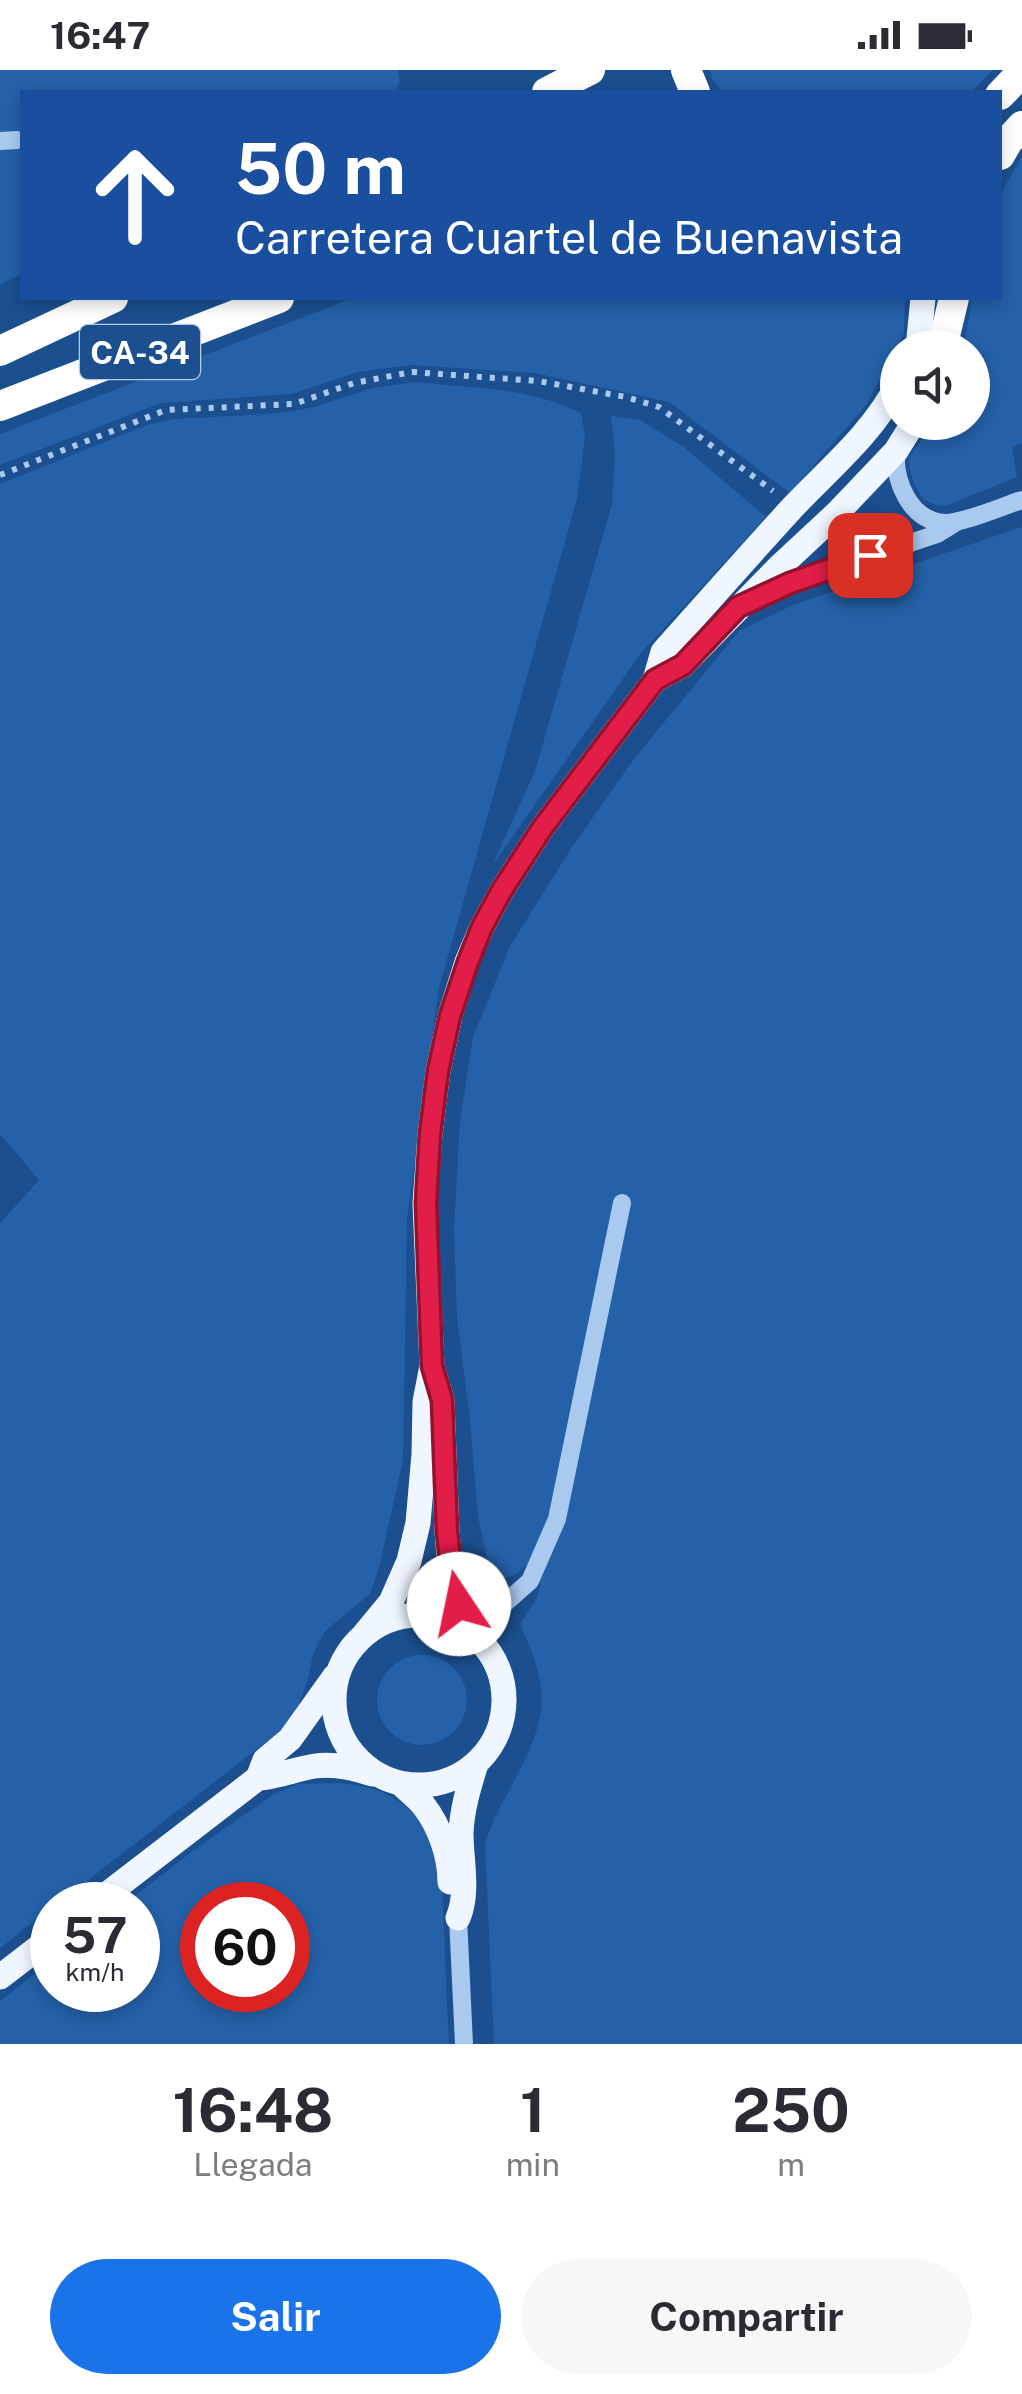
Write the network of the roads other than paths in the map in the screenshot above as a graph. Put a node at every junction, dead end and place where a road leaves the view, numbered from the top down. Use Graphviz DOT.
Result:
graph roads {
  1 [pos="590,70"];
  2 [pos="1022,72"];
  3 [pos="551,90"];
  4 [pos="1002,94"];
  5 [pos="1022,126"];
  6 [pos="1002,152"];
  7 [pos="107,300"];
  8 [pos="274,300"];
  9 [pos="924,300"];
  10 [pos="939,300"];
  11 [pos="953,300"];
  12 [pos="925,330"];
  13 [pos="930,330"];
  14 [pos="934,330"];
  15 [pos="0,351"];
  16 [pos="0,406"];
  17 [pos="880,415"];
  18 [pos="881,440"];
  19 [pos="902,440"];
  20 [pos="896,450"];
  21 [pos="1022,500"];
  22 [pos="836,514"];
  23 [pos="958,521"];
  24 [pos="912,541"];
  25 [pos="738,607"];
  26 [pos="655,680"];
  27 [pos="622,1204"];
  28 [pos="432,1366"];
  29 [pos="469,1631"];
  30 [pos="362,1636"];
  31 [pos="340,1670"];
  32 [pos="476,1764"];
  33 [pos="258,1778"];
  34 [pos="390,1780"];
  35 [pos="124,1882"];
  36 [pos="458,1918"];
  37 [pos="30,1954"];
  38 [pos="0,1977"];
  39 [pos="464,2044"];
  1 -- 3 [label="highway"];
  2 -- 4 [label="highway"];
  5 -- 6 [label="highway"];
  7 -- 15 [label="highway, CA-34"];
  8 -- 16 [label="highway, CA-34"];
  9 -- 12 [label="main road"];
  10 -- 13 [label="main road"];
  11 -- 14 [label="highway"];
  17 -- 26 [label="main road"];
  18 -- 22 [label="main road"];
  19 -- 20 [label="main road"];
  20 -- 22 [label="main road"];
  20 -- 23 [label="street"];
  21 -- 23 [label="street"];
  22 -- 24 [label="street"];
  22 -- 25 [label="main road"];
  23 -- 24 [label="street"];
  24 -- 25 [label="street"];
  25 -- 26 [label="main road"];
  26 -- 28 [label="main road"];
  27 -- 29 [label="street"];
  28 -- 29 [label="main road"];
  28 -- 30 [label="main road"];
  29 -- 30 [label="main road"];
  29 -- 32 [label="main road"];
  30 -- 31 [label="main road"];
  31 -- 33 [label="main road"];
  31 -- 34 [label="main road"];
  32 -- 34 [label="main road"];
  32 -- 36 [label="main road"];
  33 -- 34 [label="main road"];
  33 -- 35 [label="main road"];
  34 -- 36 [label="main road"];
  36 -- 39 [label="street"];
  37 -- 38 [label="main road"];
}
